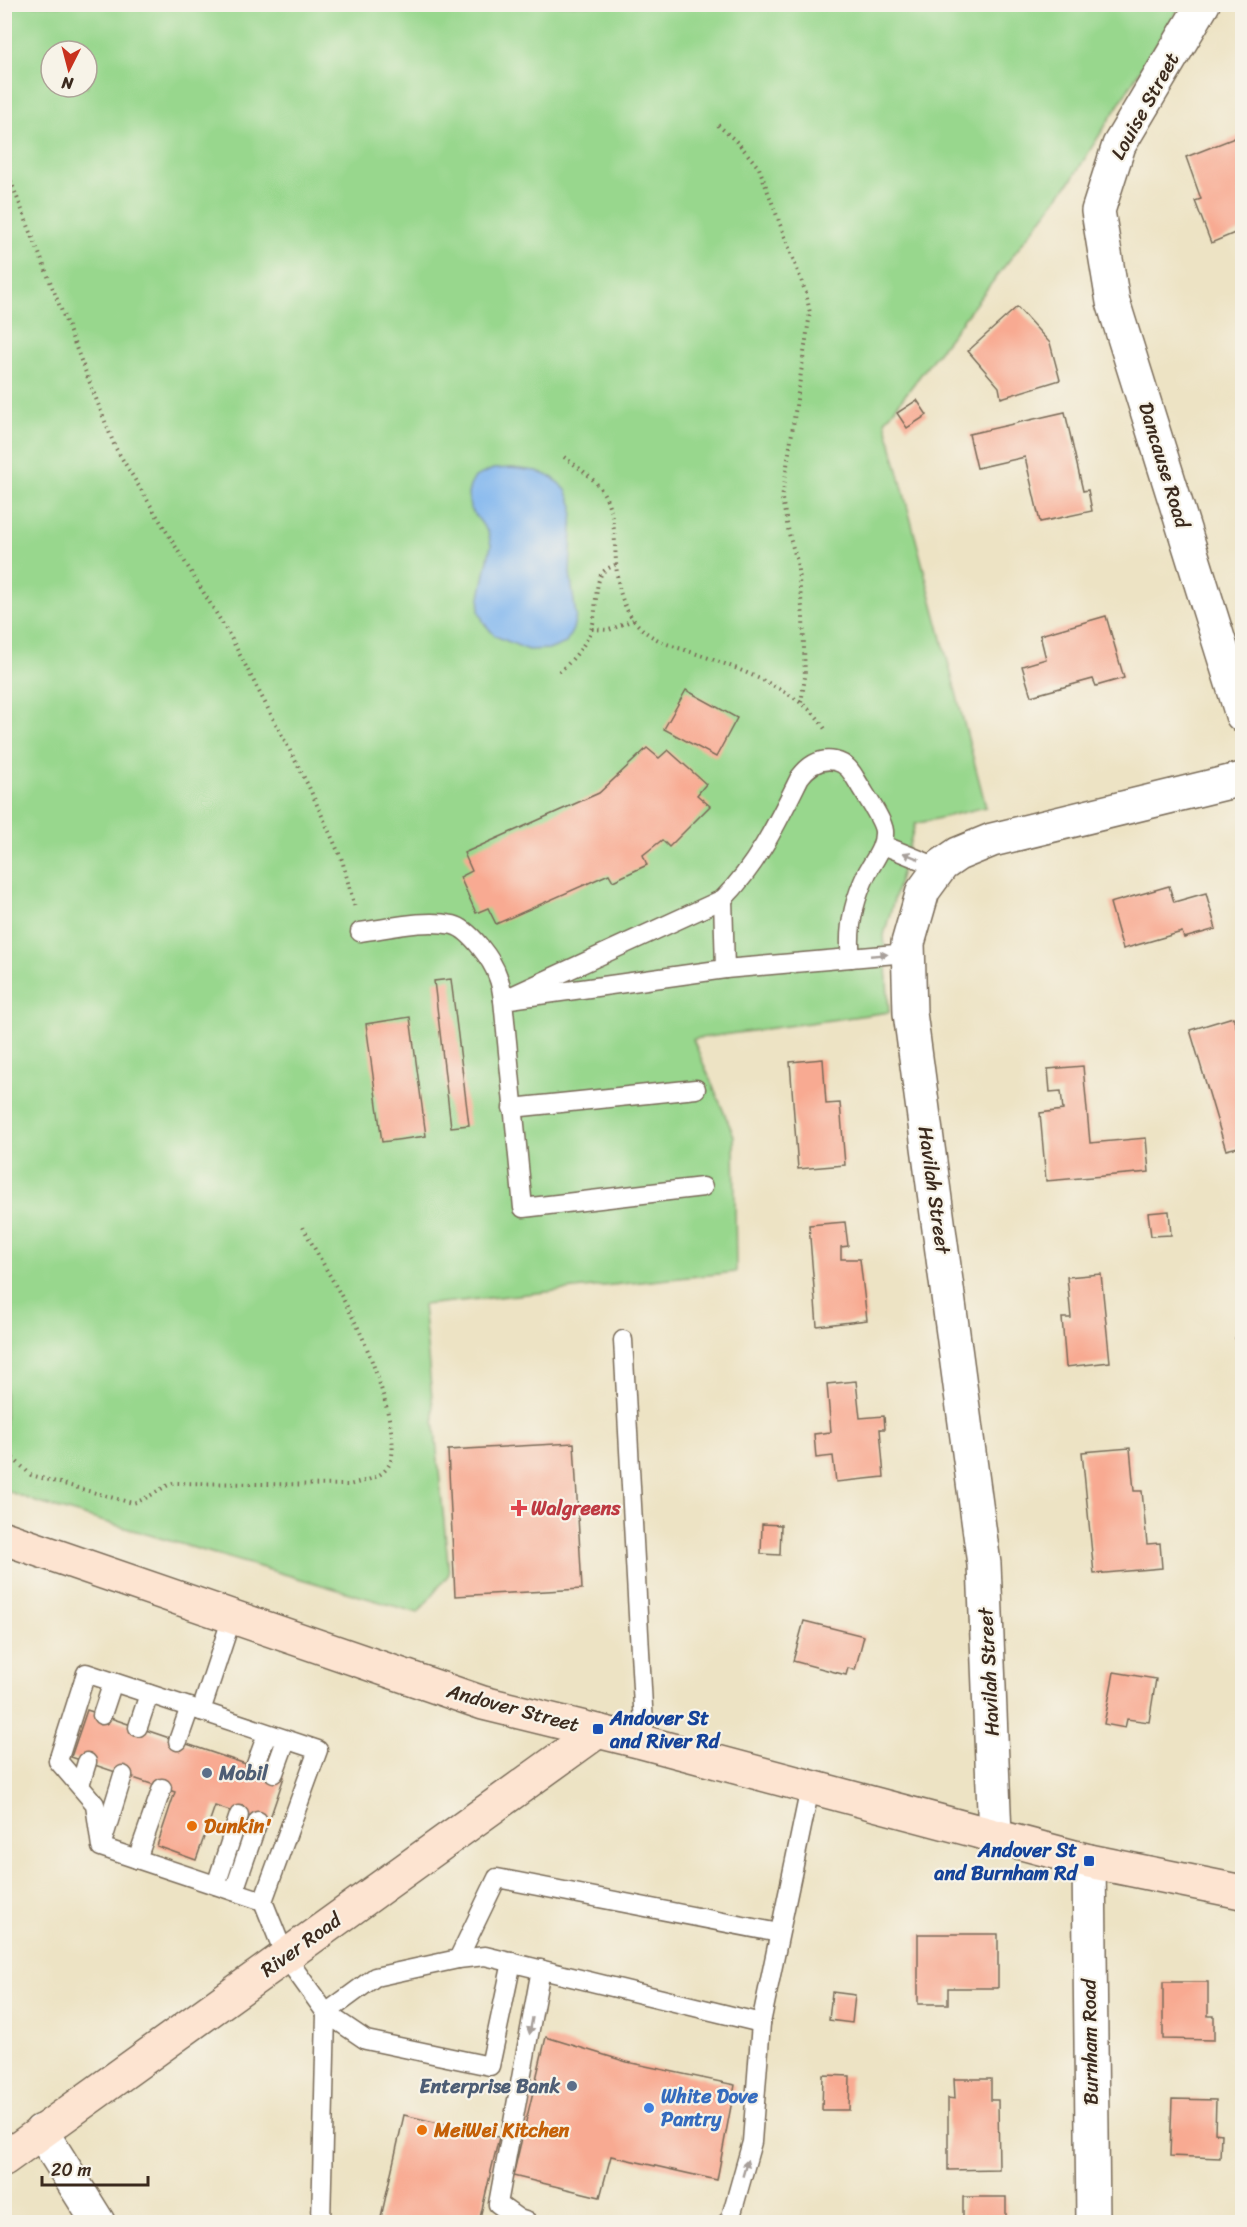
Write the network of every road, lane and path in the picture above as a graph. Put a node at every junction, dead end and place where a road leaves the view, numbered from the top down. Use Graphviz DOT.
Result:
graph roads {
  1 [pos="1203,4"];
  2 [pos="718,125"];
  3 [pos="4,164"];
  4 [pos="1098,211"];
  5 [pos="564,457"];
  6 [pos="615,565"];
  7 [pos="633,620"];
  8 [pos="592,628"];
  9 [pos="559,672"];
  10 [pos="801,703"];
  11 [pos="1242,716"];
  12 [pos="848,766"];
  13 [pos="1242,779"];
  14 [pos="883,845"];
  15 [pos="940,868"];
  16 [pos="723,899"];
  17 [pos="360,932"];
  18 [pos="907,953"];
  19 [pos="851,958"];
  20 [pos="725,969"];
  21 [pos="503,1000"];
  22 [pos="696,1089"];
  23 [pos="512,1108"];
  24 [pos="703,1187"];
  25 [pos="303,1227"];
  26 [pos="623,1340"];
  27 [pos="4,1450"];
  28 [pos="4,1538"];
  29 [pos="232,1617"];
  30 [pos="113,1682"];
  31 [pos="149,1694"];
  32 [pos="195,1709"];
  33 [pos="102,1715"];
  34 [pos="138,1727"];
  35 [pos="598,1731"];
  36 [pos="267,1734"];
  37 [pos="286,1740"];
  38 [pos="178,1741"];
  39 [pos="645,1743"];
  40 [pos="87,1762"];
  41 [pos="255,1767"];
  42 [pos="274,1773"];
  43 [pos="123,1774"];
  44 [pos="80,1785"];
  45 [pos="162,1788"];
  46 [pos="810,1788"];
  47 [pos="239,1815"];
  48 [pos="258,1821"];
  49 [pos="996,1835"];
  50 [pos="101,1847"];
  51 [pos="137,1860"];
  52 [pos="1089,1861"];
  53 [pos="216,1885"];
  54 [pos="234,1891"];
  55 [pos="1242,1892"];
  56 [pos="263,1901"];
  57 [pos="779,1934"];
  58 [pos="285,1956"];
  59 [pos="458,1959"];
  60 [pos="512,1962"];
  61 [pos="541,1969"];
  62 [pos="326,2013"];
  63 [pos="761,2023"];
  64 [pos="41,2132"];
  65 [pos="4,2159"];
  66 [pos="98,2223"];
  67 [pos="321,2223"];
  68 [pos="528,2223"];
  69 [pos="727,2223"];
  70 [pos="1093,2223"];
  1 -- 4 [label="street, Louise Street"];
  2 -- 10 [label="path"];
  3 -- 17 [label="path"];
  4 -- 11 [label="street, Dancause Road"];
  5 -- 6 [label="path"];
  6 -- 7 [label="path"];
  6 -- 8 [label="path"];
  7 -- 8 [label="path"];
  7 -- 10 [label="path"];
  8 -- 9 [label="path"];
  10 -- 12 [label="path"];
  12 -- 14 [label="lane"];
  12 -- 16 [label="lane"];
  13 -- 15 [label="street, Havilah Street"];
  15 -- 14 [label="lane, one-way"];
  14 -- 19 [label="lane"];
  15 -- 18 [label="street, Havilah Street"];
  16 -- 20 [label="lane"];
  16 -- 21 [label="lane"];
  17 -- 21 [label="lane"];
  19 -- 18 [label="lane, one-way"];
  18 -- 49 [label="street, Havilah Street"];
  19 -- 20 [label="lane"];
  20 -- 21 [label="lane"];
  21 -- 23 [label="lane"];
  22 -- 23 [label="lane"];
  23 -- 24 [label="lane"];
  25 -- 27 [label="path"];
  26 -- 39 [label="lane"];
  28 -- 29 [label="main road, Andover Street"];
  29 -- 32 [label="lane"];
  29 -- 35 [label="main road, Andover Street"];
  30 -- 31 [label="lane"];
  30 -- 33 [label="lane"];
  30 -- 44 [label="lane"];
  31 -- 32 [label="lane"];
  31 -- 34 [label="lane"];
  32 -- 36 [label="lane"];
  32 -- 38 [label="lane"];
  35 -- 39 [label="main road, Andover Street"];
  35 -- 58 [label="main road, River Road"];
  36 -- 37 [label="lane"];
  36 -- 41 [label="lane"];
  37 -- 42 [label="lane"];
  37 -- 56 [label="lane"];
  39 -- 46 [label="main road, Andover Street"];
  40 -- 44 [label="lane"];
  43 -- 50 [label="lane"];
  44 -- 50 [label="lane"];
  45 -- 51 [label="lane"];
  46 -- 49 [label="main road, Andover Street"];
  46 -- 57 [label="lane"];
  47 -- 53 [label="lane"];
  48 -- 54 [label="lane"];
  49 -- 52 [label="main road, Andover Street"];
  50 -- 51 [label="lane"];
  51 -- 53 [label="lane"];
  52 -- 55 [label="main road, Andover Street"];
  52 -- 70 [label="street, Burnham Road"];
  53 -- 54 [label="lane"];
  54 -- 56 [label="lane"];
  56 -- 58 [label="lane"];
  57 -- 59 [label="lane"];
  57 -- 63 [label="lane"];
  58 -- 62 [label="lane"];
  58 -- 64 [label="main road, River Road"];
  59 -- 60 [label="lane"];
  59 -- 62 [label="lane"];
  60 -- 61 [label="lane"];
  60 -- 62 [label="lane"];
  61 -- 63 [label="lane"];
  61 -- 68 [label="lane, one-way"];
  62 -- 67 [label="lane"];
  69 -- 63 [label="lane, one-way"];
  64 -- 65 [label="main road, River Road"];
  64 -- 66 [label="street"];
}
